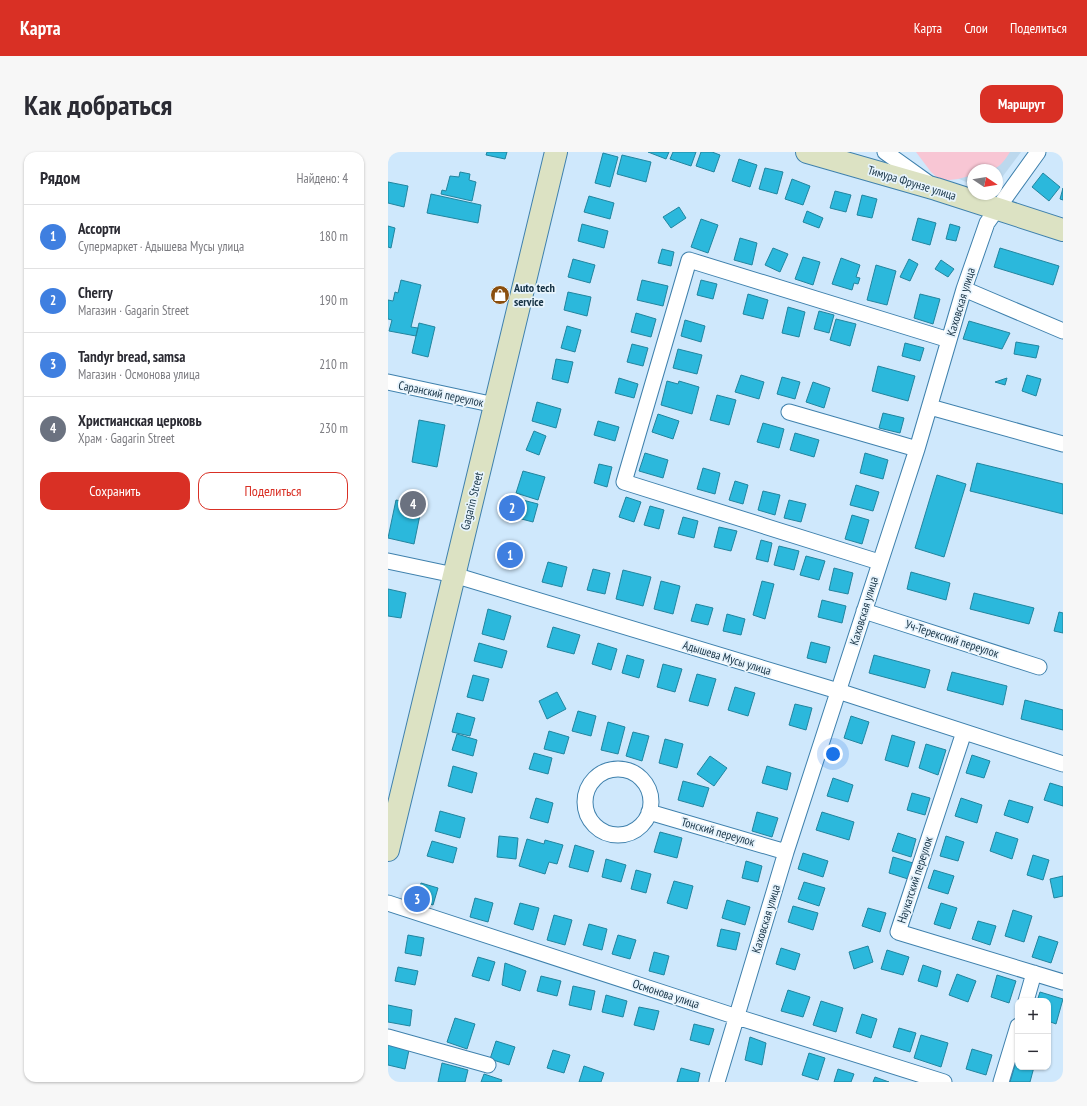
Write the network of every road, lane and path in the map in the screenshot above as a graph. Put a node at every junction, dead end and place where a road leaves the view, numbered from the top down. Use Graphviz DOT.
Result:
graph roads {
  1 [pos="556,152"];
  2 [pos="807,152"];
  3 [pos="885,152"];
  4 [pos="1038,152"];
  5 [pos="936,189"];
  6 [pos="996,209"];
  7 [pos="1063,230"];
  8 [pos="964,289"];
  9 [pos="1063,331"];
  10 [pos="949,340"];
  11 [pos="388,382"];
  12 [pos="495,405"];
  13 [pos="930,407"];
  14 [pos="789,412"];
  15 [pos="1063,444"];
  16 [pos="917,449"];
  17 [pos="388,561"];
  18 [pos="879,562"];
  19 [pos="454,575"];
  20 [pos="864,611"];
  21 [pos="1039,667"];
  22 [pos="838,691"];
  23 [pos="964,732"];
  24 [pos="1063,764"];
  25 [pos="649,812"];
  26 [pos="388,850"];
  27 [pos="786,852"];
  28 [pos="388,903"];
  29 [pos="1034,973"];
  30 [pos="1063,982"];
  31 [pos="1027,998"];
  32 [pos="737,1017"];
  33 [pos="1016,1034"];
  34 [pos="388,1037"];
  35 [pos="488,1065"];
  36 [pos="717,1082"];
  37 [pos="944,1082"];
  38 [pos="1001,1082"];
  1 -- 12 [label="main road, Gagarin Street"];
  2 -- 5 [label="main road, Тимура Фрунзе улица"];
  3 -- 5 [label="street"];
  4 -- 6 [label="street, Каховская улица"];
  5 -- 6 [label="main road, Тимура Фрунзе улица"];
  6 -- 7 [label="main road, Тимура Фрунзе улица"];
  6 -- 8 [label="street, Каховская улица"];
  8 -- 9 [label="street"];
  8 -- 10 [label="street, Каховская улица"];
  10 -- 13 [label="street, Каховская улица"];
  10 -- 18 [label="street"];
  11 -- 12 [label="street, Саранский переулок"];
  12 -- 19 [label="main road, Gagarin Street"];
  13 -- 15 [label="street"];
  13 -- 16 [label="street, Каховская улица"];
  14 -- 16 [label="street"];
  16 -- 18 [label="street, Каховская улица"];
  17 -- 19 [label="street, Адышева Мусы улица"];
  18 -- 20 [label="street, Каховская улица"];
  19 -- 22 [label="street, Адышева Мусы улица"];
  19 -- 26 [label="main road, Gagarin Street"];
  20 -- 21 [label="street, Уч-Терекский переулок"];
  20 -- 22 [label="street, Каховская улица"];
  22 -- 23 [label="street, Адышева Мусы улица"];
  22 -- 27 [label="street, Каховская улица"];
  23 -- 24 [label="street, Адышева Мусы улица"];
  23 -- 29 [label="street, Наукатский переулок"];
  25 -- 25 [label="street"];
  25 -- 27 [label="street, Тонский переулок"];
  27 -- 32 [label="street, Каховская улица"];
  28 -- 32 [label="street, Осмонова улица"];
  29 -- 30 [label="street, Наукатский переулок"];
  29 -- 31 [label="street"];
  32 -- 36 [label="street, Каховская улица"];
  32 -- 37 [label="street, Осмонова улица"];
  33 -- 38 [label="street"];
  34 -- 35 [label="street"];
}
